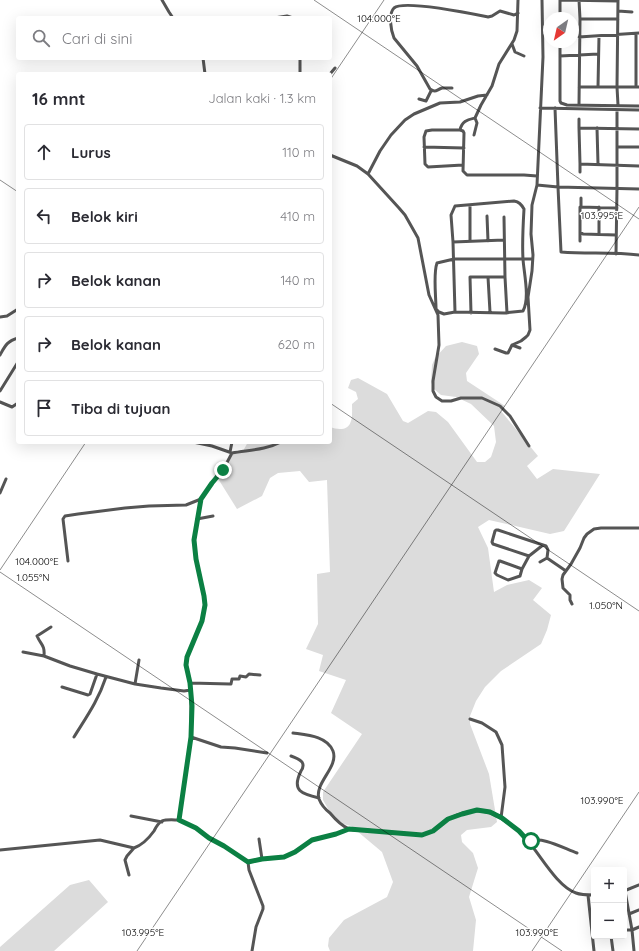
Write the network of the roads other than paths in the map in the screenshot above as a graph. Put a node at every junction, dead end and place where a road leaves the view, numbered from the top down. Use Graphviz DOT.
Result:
graph roads {
  1 [pos="162,0"];
  2 [pos="518,0"];
  3 [pos="542,0"];
  4 [pos="579,0"];
  5 [pos="618,0"];
  6 [pos="618,11"];
  7 [pos="518,12"];
  8 [pos="560,12"];
  9 [pos="632,12"];
  10 [pos="171,16"];
  11 [pos="580,19"];
  12 [pos="618,19"];
  13 [pos="618,34"];
  14 [pos="638,34"];
  15 [pos="599,36"];
  16 [pos="579,37"];
  17 [pos="512,44"];
  18 [pos="560,48"];
  19 [pos="579,48"];
  20 [pos="637,51"];
  21 [pos="598,54"];
  22 [pos="579,55"];
  23 [pos="524,56"];
  24 [pos="560,56"];
  25 [pos="202,60"];
  26 [pos="300,60"];
  27 [pos="334,68"];
  28 [pos="637,68"];
  29 [pos="204,72"];
  30 [pos="300,72"];
  31 [pos="331,72"];
  32 [pos="579,87"];
  33 [pos="598,87"];
  34 [pos="617,87"];
  35 [pos="637,87"];
  36 [pos="452,88"];
  37 [pos="431,91"];
  38 [pos="487,95"];
  39 [pos="419,99"];
  40 [pos="579,104"];
  41 [pos="618,105"];
  42 [pos="639,106"];
  43 [pos="540,108"];
  44 [pos="555,108"];
  45 [pos="617,110"];
  46 [pos="639,110"];
  47 [pos="475,118"];
  48 [pos="579,119"];
  49 [pos="579,128"];
  50 [pos="597,128"];
  51 [pos="617,128"];
  52 [pos="639,129"];
  53 [pos="460,130"];
  54 [pos="474,135"];
  55 [pos="424,147"];
  56 [pos="617,147"];
  57 [pos="639,147"];
  58 [pos="464,148"];
  59 [pos="332,156"];
  60 [pos="580,164"];
  61 [pos="598,164"];
  62 [pos="463,165"];
  63 [pos="617,165"];
  64 [pos="639,166"];
  65 [pos="580,172"];
  66 [pos="368,174"];
  67 [pos="537,176"];
  68 [pos="537,185"];
  69 [pos="558,187"];
  70 [pos="617,188"];
  71 [pos="639,189"];
  72 [pos="581,198"];
  73 [pos="470,205"];
  74 [pos="581,206"];
  75 [pos="599,207"];
  76 [pos="617,208"];
  77 [pos="487,216"];
  78 [pos="504,217"];
  79 [pos="580,232"];
  80 [pos="599,234"];
  81 [pos="616,235"];
  82 [pos="504,240"];
  83 [pos="470,241"];
  84 [pos="488,241"];
  85 [pos="580,241"];
  86 [pos="453,242"];
  87 [pos="616,254"];
  88 [pos="639,255"];
  89 [pos="454,259"];
  90 [pos="504,259"];
  91 [pos="523,259"];
  92 [pos="532,259"];
  93 [pos="488,277"];
  94 [pos="505,277"];
  95 [pos="436,309"];
  96 [pos="16,310"];
  97 [pos="455,312"];
  98 [pos="490,312"];
  99 [pos="470,313"];
  100 [pos="507,313"];
  101 [pos="0,317"];
  102 [pos="16,339"];
  103 [pos="512,345"];
  104 [pos="520,348"];
  105 [pos="495,349"];
  106 [pos="0,355"];
  107 [pos="16,365"];
  108 [pos="0,391"];
  109 [pos="0,402"];
  110 [pos="16,404"];
  111 [pos="12,407"];
  112 [pos="16,408"];
  113 [pos="202,444"];
  114 [pos="232,444"];
  115 [pos="277,444"];
  116 [pos="529,446"];
  117 [pos="231,452"];
  118 [pos="6,479"];
  119 [pos="0,493"];
  120 [pos="201,499"];
  121 [pos="213,516"];
  122 [pos="197,519"];
  123 [pos="639,528"];
  124 [pos="542,545"];
  125 [pos="529,556"];
  126 [pos="547,558"];
  127 [pos="68,561"];
  128 [pos="540,562"];
  129 [pos="522,569"];
  130 [pos="566,571"];
  131 [pos="572,604"];
  132 [pos="51,627"];
  133 [pos="23,652"];
  134 [pos="44,656"];
  135 [pos="139,660"];
  136 [pos="97,674"];
  137 [pos="260,675"];
  138 [pos="106,676"];
  139 [pos="190,683"];
  140 [pos="135,684"];
  141 [pos="62,687"];
  142 [pos="190,690"];
  143 [pos="90,694"];
  144 [pos="98,698"];
  145 [pos="470,719"];
  146 [pos="293,733"];
  147 [pos="74,737"];
  148 [pos="191,737"];
  149 [pos="267,753"];
  150 [pos="291,756"];
  151 [pos="319,798"];
  152 [pos="132,816"];
  153 [pos="502,818"];
  154 [pos="179,820"];
  155 [pos="162,822"];
  156 [pos="349,829"];
  157 [pos="259,839"];
  158 [pos="529,842"];
  159 [pos="134,848"];
  160 [pos="0,850"];
  161 [pos="577,853"];
  162 [pos="262,859"];
  163 [pos="248,862"];
  164 [pos="129,875"];
  165 [pos="639,885"];
  166 [pos="627,890"];
  167 [pos="591,894"];
  168 [pos="588,895"];
  169 [pos="627,903"];
  170 [pos="639,910"];
  171 [pos="629,914"];
  172 [pos="591,916"];
  173 [pos="639,927"];
  174 [pos="627,930"];
  175 [pos="632,930"];
  176 [pos="593,939"];
  177 [pos="611,939"];
  178 [pos="639,947"];
  179 [pos="634,950"];
  180 [pos="252,951"];
  181 [pos="594,951"];
  182 [pos="613,951"];
  1 -- 10 [label="street"];
  2 -- 7 [label="street"];
  3 -- 43 [label="street"];
  4 -- 5 [label="street"];
  4 -- 8 [label="street"];
  4 -- 11 [label="street"];
  5 -- 6 [label="street"];
  6 -- 9 [label="street"];
  6 -- 12 [label="street"];
  7 -- 17 [label="street"];
  7 -- 37 [label="street"];
  11 -- 12 [label="street"];
  11 -- 16 [label="street"];
  12 -- 13 [label="street"];
  13 -- 14 [label="street"];
  13 -- 15 [label="street"];
  13 -- 34 [label="street"];
  14 -- 20 [label="street"];
  15 -- 16 [label="street"];
  15 -- 21 [label="street"];
  17 -- 23 [label="street"];
  17 -- 38 [label="street"];
  18 -- 24 [label="street"];
  19 -- 22 [label="street"];
  20 -- 28 [label="street"];
  21 -- 22 [label="street"];
  21 -- 33 [label="street"];
  22 -- 24 [label="street"];
  22 -- 32 [label="street"];
  24 -- 40 [label="street"];
  25 -- 29 [label="street"];
  26 -- 30 [label="street"];
  27 -- 31 [label="street"];
  28 -- 35 [label="street"];
  32 -- 33 [label="street"];
  32 -- 40 [label="street"];
  33 -- 34 [label="street"];
  34 -- 35 [label="street"];
  34 -- 41 [label="street"];
  36 -- 37 [label="street"];
  37 -- 39 [label="street"];
  38 -- 47 [label="street"];
  38 -- 66 [label="street"];
  40 -- 41 [label="street"];
  41 -- 42 [label="street"];
  43 -- 44 [label="street"];
  43 -- 67 [label="street"];
  44 -- 45 [label="street"];
  44 -- 69 [label="street"];
  45 -- 46 [label="street"];
  45 -- 51 [label="street"];
  47 -- 53 [label="street"];
  47 -- 54 [label="street"];
  48 -- 49 [label="street"];
  49 -- 50 [label="street"];
  49 -- 60 [label="street"];
  50 -- 51 [label="street"];
  50 -- 61 [label="street"];
  51 -- 52 [label="street"];
  51 -- 56 [label="street"];
  53 -- 55 [label="street"];
  53 -- 58 [label="street"];
  55 -- 58 [label="street"];
  55 -- 62 [label="street"];
  56 -- 57 [label="street"];
  56 -- 63 [label="street"];
  58 -- 62 [label="street"];
  59 -- 66 [label="street"];
  60 -- 61 [label="street"];
  60 -- 65 [label="street"];
  61 -- 63 [label="street"];
  62 -- 67 [label="street"];
  63 -- 64 [label="street"];
  63 -- 70 [label="street"];
  66 -- 95 [label="street"];
  67 -- 68 [label="street"];
  68 -- 69 [label="street"];
  68 -- 92 [label="street"];
  69 -- 70 [label="street"];
  69 -- 87 [label="street"];
  70 -- 71 [label="street"];
  70 -- 76 [label="street"];
  72 -- 74 [label="street"];
  73 -- 83 [label="street"];
  73 -- 86 [label="street"];
  73 -- 91 [label="street"];
  74 -- 75 [label="street"];
  74 -- 79 [label="street"];
  75 -- 76 [label="street"];
  75 -- 80 [label="street"];
  76 -- 81 [label="street"];
  77 -- 84 [label="street"];
  78 -- 82 [label="street"];
  79 -- 80 [label="street"];
  79 -- 85 [label="street"];
  80 -- 81 [label="street"];
  81 -- 87 [label="street"];
  82 -- 84 [label="street"];
  82 -- 90 [label="street"];
  83 -- 84 [label="street"];
  83 -- 86 [label="street"];
  86 -- 89 [label="street"];
  87 -- 88 [label="street"];
  89 -- 90 [label="street"];
  89 -- 95 [label="street"];
  89 -- 97 [label="street"];
  90 -- 91 [label="street"];
  90 -- 94 [label="street"];
  91 -- 92 [label="street"];
  91 -- 100 [label="street"];
  92 -- 103 [label="street"];
  93 -- 94 [label="street"];
  93 -- 98 [label="street"];
  93 -- 99 [label="street"];
  94 -- 100 [label="street"];
  95 -- 97 [label="street"];
  95 -- 116 [label="street"];
  96 -- 101 [label="street"];
  97 -- 99 [label="street"];
  98 -- 99 [label="street"];
  98 -- 100 [label="street"];
  102 -- 106 [label="street"];
  103 -- 104 [label="street"];
  103 -- 105 [label="street"];
  107 -- 108 [label="street"];
  109 -- 111 [label="street"];
  110 -- 111 [label="street"];
  111 -- 112 [label="street"];
  113 -- 117 [label="street"];
  114 -- 117 [label="street"];
  115 -- 117 [label="street"];
  117 -- 120 [label="street"];
  118 -- 119 [label="street"];
  120 -- 122 [label="street"];
  120 -- 127 [label="street"];
  121 -- 122 [label="street"];
  122 -- 139 [label="street"];
  123 -- 130 [label="street"];
  124 -- 125 [label="street"];
  124 -- 125 [label="street"];
  124 -- 126 [label="street"];
  125 -- 129 [label="street"];
  126 -- 128 [label="street"];
  126 -- 130 [label="street"];
  129 -- 129 [label="street"];
  130 -- 131 [label="street"];
  132 -- 134 [label="street"];
  133 -- 134 [label="street"];
  134 -- 136 [label="street"];
  135 -- 140 [label="street"];
  136 -- 138 [label="street"];
  136 -- 143 [label="street"];
  137 -- 139 [label="street"];
  138 -- 140 [label="street"];
  138 -- 144 [label="street"];
  139 -- 142 [label="street"];
  140 -- 142 [label="street"];
  141 -- 143 [label="street"];
  142 -- 148 [label="street"];
  143 -- 144 [label="street"];
  144 -- 147 [label="street"];
  145 -- 153 [label="street"];
  146 -- 151 [label="street"];
  148 -- 149 [label="street"];
  148 -- 154 [label="street"];
  150 -- 151 [label="street"];
  151 -- 156 [label="street"];
  152 -- 155 [label="street"];
  153 -- 156 [label="street"];
  153 -- 158 [label="street"];
  154 -- 155 [label="street"];
  154 -- 163 [label="street"];
  155 -- 159 [label="street"];
  156 -- 162 [label="street"];
  157 -- 162 [label="street"];
  158 -- 161 [label="street"];
  158 -- 168 [label="street"];
  159 -- 160 [label="street"];
  159 -- 164 [label="street"];
  162 -- 163 [label="street"];
  163 -- 180 [label="street"];
  165 -- 166 [label="street"];
  167 -- 168 [label="street"];
  168 -- 172 [label="street"];
  169 -- 171 [label="street"];
  170 -- 171 [label="street"];
  171 -- 175 [label="street"];
  173 -- 175 [label="street"];
  174 -- 175 [label="street"];
  175 -- 179 [label="street"];
  176 -- 181 [label="street"];
  177 -- 182 [label="street"];
  178 -- 179 [label="street"];
}
